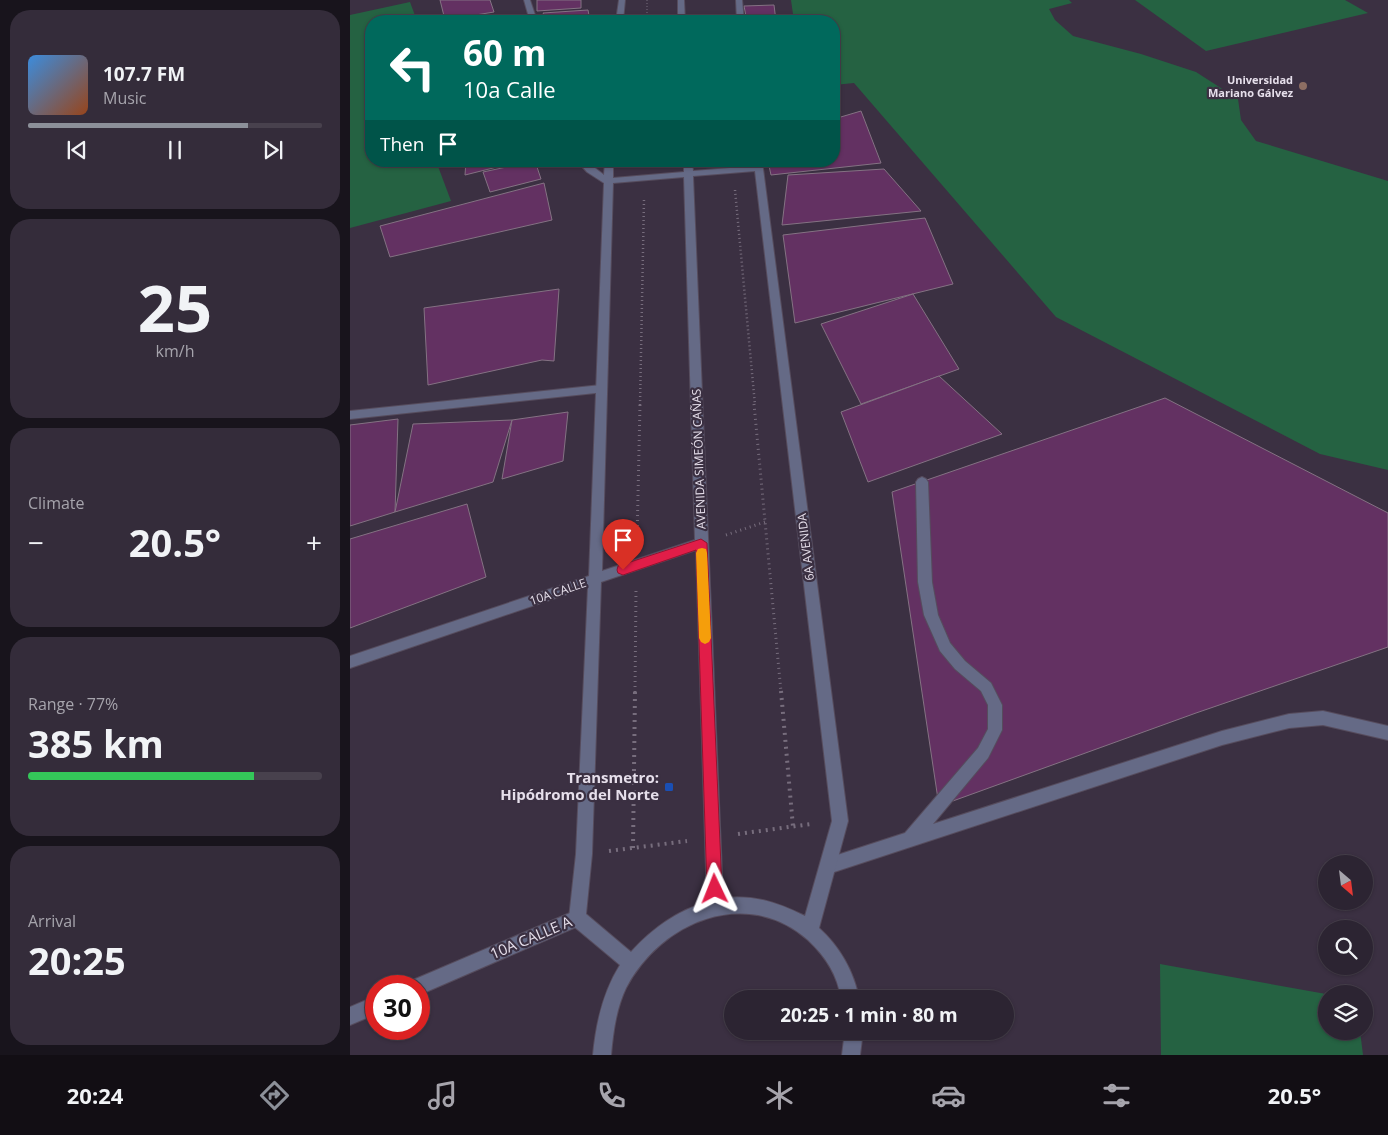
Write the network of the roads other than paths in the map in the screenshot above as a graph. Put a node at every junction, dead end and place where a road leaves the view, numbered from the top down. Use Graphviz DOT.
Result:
graph roads {
  1 [pos="527,0"];
  2 [pos="622,0"];
  3 [pos="681,0"];
  4 [pos="739,0"];
  5 [pos="532,15"];
  6 [pos="621,15"];
  7 [pos="682,15"];
  8 [pos="741,15"];
  9 [pos="587,167"];
  10 [pos="609,167"];
  11 [pos="688,167"];
  12 [pos="748,167"];
  13 [pos="758,167"];
  14 [pos="688,174"];
  15 [pos="608,181"];
  16 [pos="601,389"];
  17 [pos="350,415"];
  18 [pos="922,482"];
  19 [pos="701,543"];
  20 [pos="595,579"];
  21 [pos="350,662"];
  22 [pos="1388,733"];
  23 [pos="911,838"];
  24 [pos="828,866"];
  25 [pos="715,906"];
  26 [pos="577,918"];
  27 [pos="810,929"];
  28 [pos="632,964"];
  29 [pos="430,981"];
  30 [pos="847,990"];
  31 [pos="365,1010"];
  32 [pos="350,1016"];
  33 [pos="853,1040"];
  34 [pos="602,1055"];
  35 [pos="851,1055"];
  1 -- 5 [label="street"];
  2 -- 6 [label="street"];
  3 -- 7 [label="street"];
  4 -- 8 [label="street"];
  9 -- 15 [label="street"];
  10 -- 15 [label="street"];
  11 -- 14 [label="street, AVENIDA SIMEÓN CAÑAS"];
  12 -- 14 [label="street"];
  13 -- 24 [label="street, 6A AVENIDA"];
  14 -- 15 [label="street"];
  14 -- 19 [label="street, AVENIDA SIMEÓN CAÑAS"];
  15 -- 16 [label="street"];
  16 -- 17 [label="street"];
  16 -- 20 [label="street"];
  18 -- 23 [label="street"];
  19 -- 20 [label="street, 10A CALLE"];
  19 -- 25 [label="street, AVENIDA SIMEÓN CAÑAS"];
  20 -- 21 [label="street, 10A CALLE"];
  20 -- 26 [label="street"];
  22 -- 23 [label="street"];
  23 -- 24 [label="street"];
  24 -- 27 [label="street, 6A AVENIDA"];
  25 -- 27 [label="street"];
  25 -- 28 [label="street"];
  26 -- 28 [label="street, 10A CALLE A"];
  26 -- 29 [label="street, 10A CALLE A"];
  27 -- 30 [label="street"];
  28 -- 34 [label="street"];
  31 -- 32 [label="street"];
  33 -- 35 [label="street"];
}
